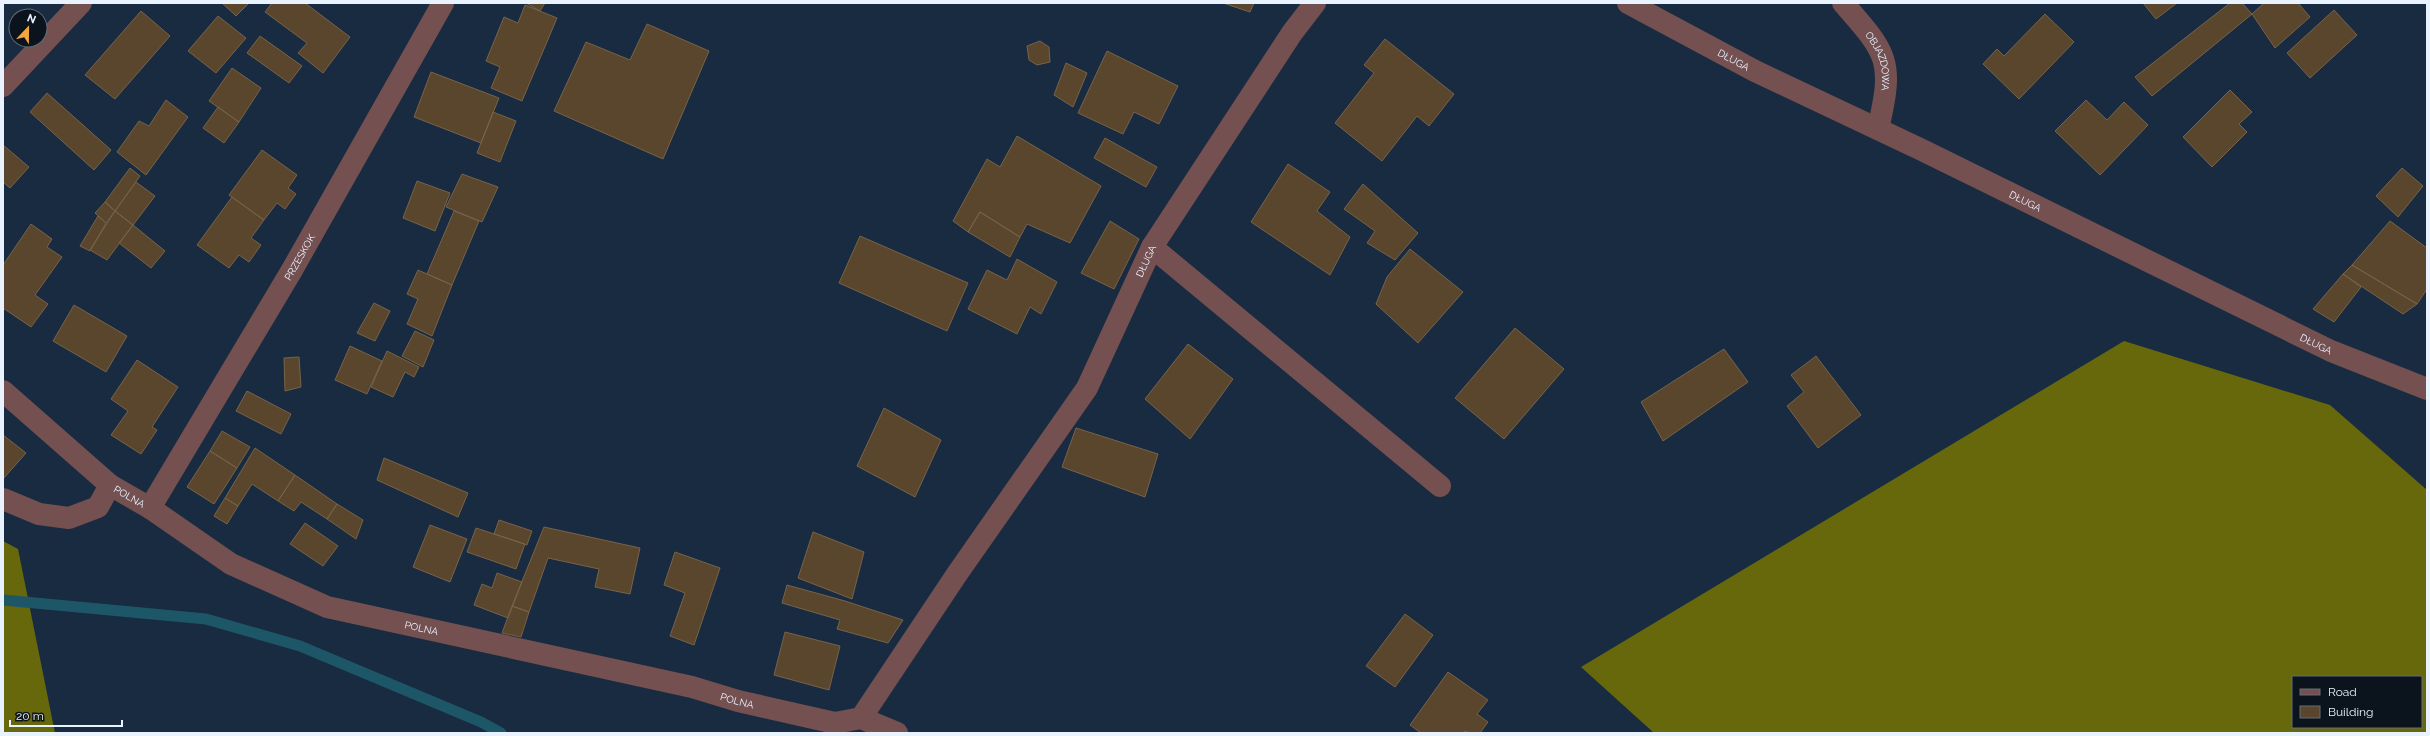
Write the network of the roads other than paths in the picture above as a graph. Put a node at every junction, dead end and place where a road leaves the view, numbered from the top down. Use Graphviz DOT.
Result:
graph roads {
  1 [pos="81,3"];
  2 [pos="443,3"];
  3 [pos="1315,3"];
  4 [pos="1628,3"];
  5 [pos="1843,3"];
  6 [pos="3,86"];
  7 [pos="1878,129"];
  8 [pos="1152,247"];
  9 [pos="2427,389"];
  10 [pos="3,391"];
  11 [pos="110,485"];
  12 [pos="1440,486"];
  13 [pos="3,499"];
  14 [pos="150,508"];
  15 [pos="861,718"];
  16 [pos="896,733"];
  1 -- 6 [label="street"];
  2 -- 14 [label="street, PRZESKOK"];
  3 -- 8 [label="street, DŁUGA"];
  4 -- 7 [label="street, DŁUGA"];
  5 -- 7 [label="street, OBJAZDOWA"];
  7 -- 9 [label="street, DŁUGA"];
  8 -- 12 [label="street"];
  8 -- 15 [label="street, DŁUGA"];
  10 -- 11 [label="street, POLNA"];
  11 -- 13 [label="street"];
  11 -- 14 [label="street, POLNA"];
  14 -- 15 [label="street, POLNA"];
  15 -- 16 [label="street"];
}
